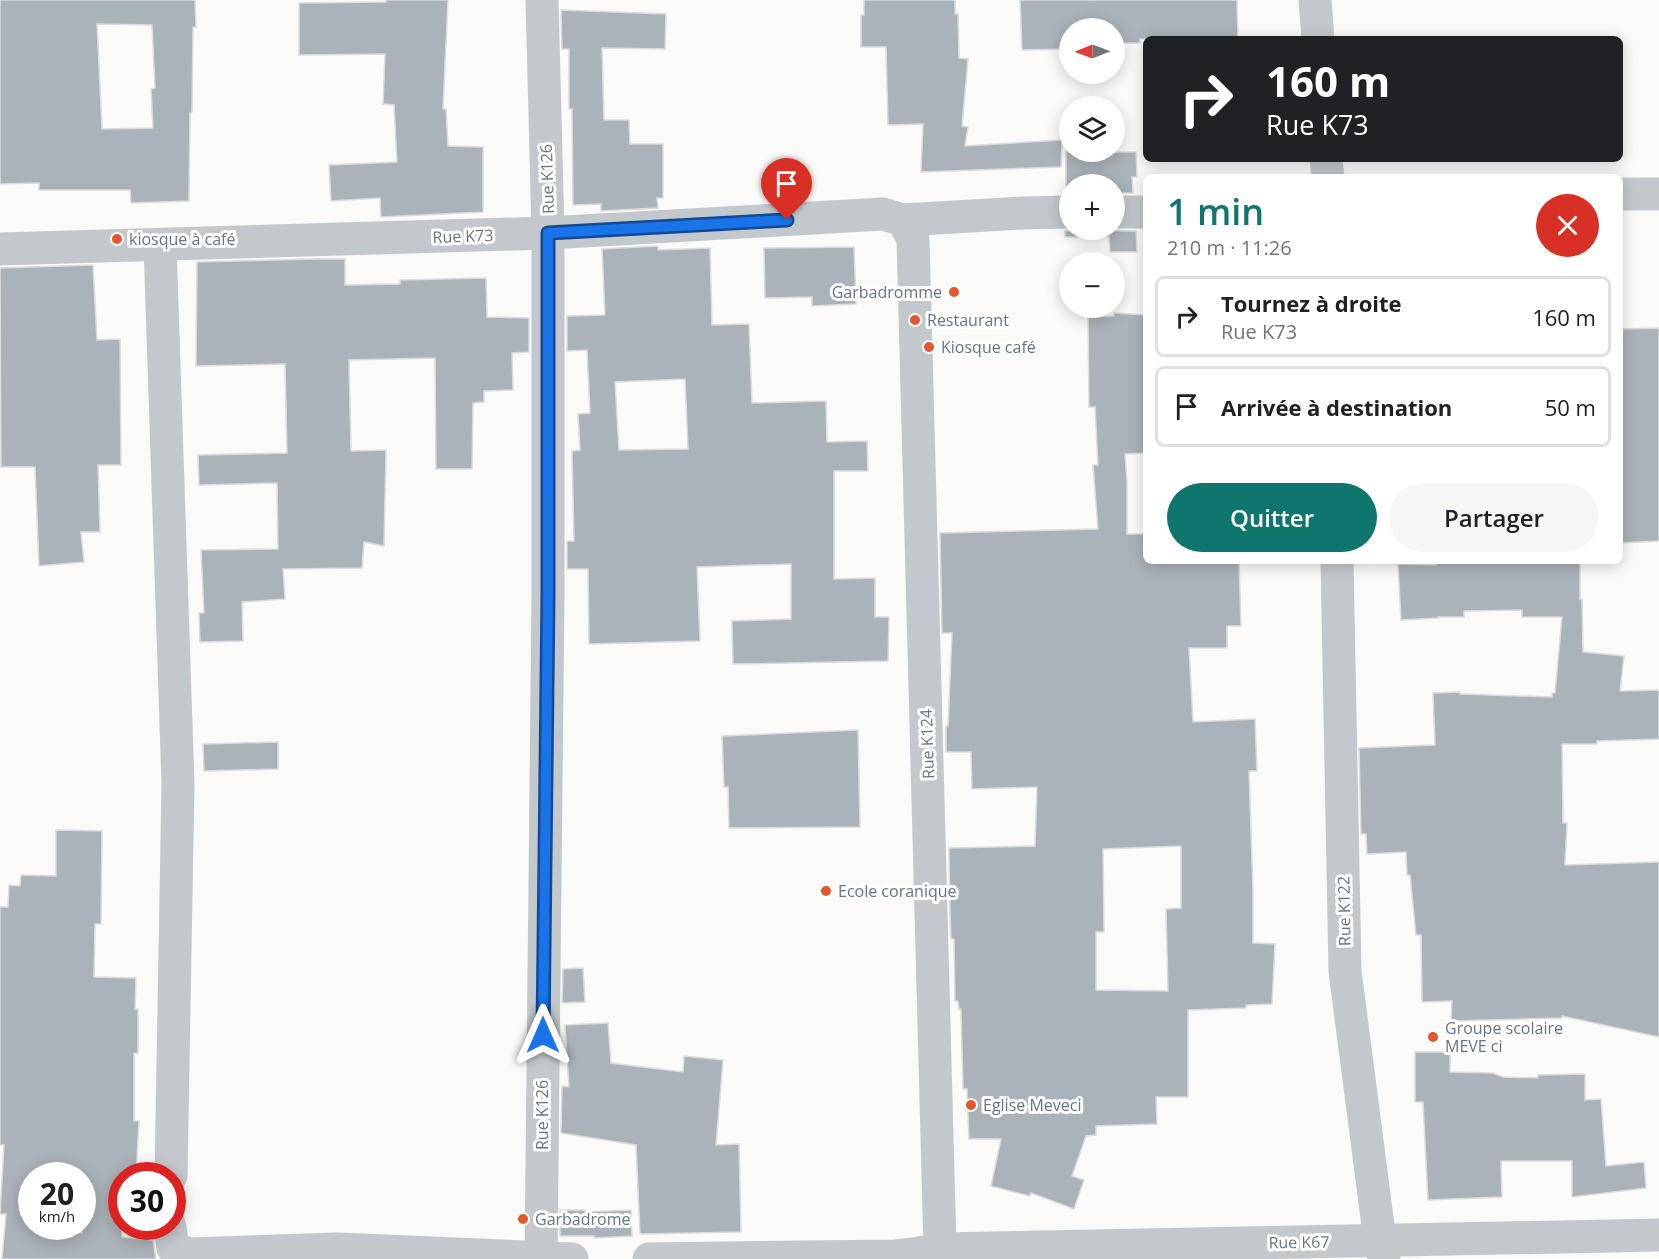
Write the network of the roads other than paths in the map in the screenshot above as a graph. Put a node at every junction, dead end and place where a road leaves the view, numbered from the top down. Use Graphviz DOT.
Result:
graph roads {
  1 [pos="542,0"];
  2 [pos="1315,0"];
  3 [pos="1318,36"];
  4 [pos="1623,194"];
  5 [pos="1659,194"];
  6 [pos="1059,212"];
  7 [pos="1125,212"];
  8 [pos="1143,212"];
  9 [pos="908,229"];
  10 [pos="548,233"];
  11 [pos="159,244"];
  12 [pos="0,249"];
  13 [pos="1336,564"];
  14 [pos="171,1162"];
  15 [pos="1659,1235"];
  16 [pos="171,1240"];
  17 [pos="940,1249"];
  18 [pos="1382,1250"];
  19 [pos="551,1258"];
  20 [pos="649,1259"];
  1 -- 10 [label="street, Rue K126"];
  2 -- 3 [label="street"];
  4 -- 5 [label="street"];
  6 -- 9 [label="street, Rue K73"];
  7 -- 8 [label="street"];
  9 -- 10 [label="street, Rue K73"];
  9 -- 17 [label="street, Rue K124"];
  10 -- 11 [label="street, Rue K73"];
  10 -- 19 [label="street, Rue K126"];
  11 -- 12 [label="street, Rue K73"];
  11 -- 14 [label="street"];
  13 -- 18 [label="street, Rue K122"];
  15 -- 18 [label="street, Rue K67"];
  16 -- 19 [label="street"];
  17 -- 18 [label="street, Rue K67"];
  17 -- 20 [label="street, Rue K67"];
}
